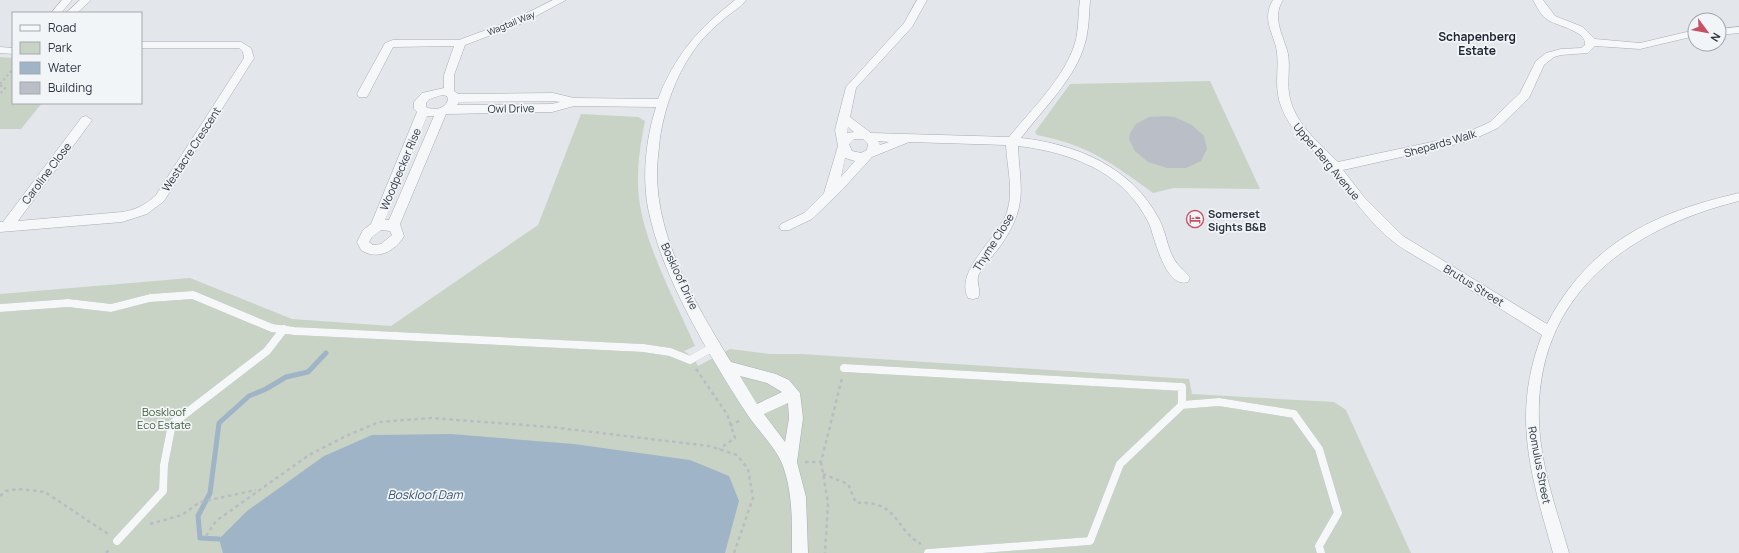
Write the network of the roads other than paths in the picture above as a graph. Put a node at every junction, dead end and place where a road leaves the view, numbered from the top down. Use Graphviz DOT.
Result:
graph roads {
  1 [pos="67,0"];
  2 [pos="86,0"];
  3 [pos="561,0"];
  4 [pos="741,0"];
  5 [pos="922,0"];
  6 [pos="1085,0"];
  7 [pos="1278,0"];
  8 [pos="1538,0"];
  9 [pos="57,12"];
  10 [pos="72,12"];
  11 [pos="1739,30"];
  12 [pos="1727,31"];
  13 [pos="1687,34"];
  14 [pos="1591,42"];
  15 [pos="460,43"];
  16 [pos="142,46"];
  17 [pos="0,50"];
  18 [pos="12,51"];
  19 [pos="449,75"];
  20 [pos="433,93"];
  21 [pos="363,94"];
  22 [pos="452,96"];
  23 [pos="574,102"];
  24 [pos="662,103"];
  25 [pos="444,110"];
  26 [pos="423,111"];
  27 [pos="845,119"];
  28 [pos="86,120"];
  29 [pos="866,136"];
  30 [pos="905,139"];
  31 [pos="1012,141"];
  32 [pos="842,145"];
  33 [pos="869,153"];
  34 [pos="1335,167"];
  35 [pos="830,194"];
  36 [pos="1739,197"];
  37 [pos="4,226"];
  38 [pos="393,226"];
  39 [pos="376,227"];
  40 [pos="785,227"];
  41 [pos="1399,239"];
  42 [pos="1183,278"];
  43 [pos="973,294"];
  44 [pos="0,308"];
  45 [pos="284,330"];
  46 [pos="1548,332"];
  47 [pos="715,346"];
  48 [pos="727,367"];
  49 [pos="844,368"];
  50 [pos="793,393"];
  51 [pos="1182,405"];
  52 [pos="753,411"];
  53 [pos="789,462"];
  54 [pos="118,541"];
  55 [pos="800,553"];
  56 [pos="928,553"];
  57 [pos="933,553"];
  58 [pos="1321,553"];
  59 [pos="1561,553"];
  1 -- 9 [label="street"];
  2 -- 10 [label="street"];
  3 -- 15 [label="street, Wagtail Way"];
  4 -- 24 [label="street, Boskloof Drive"];
  5 -- 27 [label="street"];
  6 -- 31 [label="street"];
  7 -- 34 [label="street, Upper Berg Avenue"];
  8 -- 14 [label="street"];
  11 -- 12 [label="street"];
  13 -- 14 [label="street"];
  14 -- 34 [label="street, Shepards Walk"];
  15 -- 19 [label="street"];
  15 -- 21 [label="street"];
  16 -- 37 [label="street, Westacre Crescent"];
  17 -- 18 [label="street"];
  19 -- 20 [label="street"];
  19 -- 22 [label="street"];
  20 -- 22 [label="street, Owl Drive"];
  20 -- 26 [label="street, Woodpecker Rise"];
  22 -- 23 [label="street, Owl Drive"];
  22 -- 25 [label="street, Woodpecker Rise"];
  23 -- 24 [label="street, Owl Drive"];
  23 -- 25 [label="street, Owl Drive"];
  24 -- 47 [label="street, Boskloof Drive"];
  25 -- 26 [label="street, Owl Drive"];
  25 -- 38 [label="street, Woodpecker Rise"];
  26 -- 39 [label="street, Woodpecker Rise"];
  27 -- 29 [label="street"];
  27 -- 32 [label="street"];
  28 -- 37 [label="street, Caroline Close"];
  29 -- 30 [label="street"];
  29 -- 32 [label="street"];
  29 -- 33 [label="street"];
  30 -- 31 [label="street"];
  30 -- 33 [label="street"];
  31 -- 42 [label="street"];
  31 -- 43 [label="street, Thyme Close"];
  32 -- 33 [label="street"];
  32 -- 35 [label="street"];
  33 -- 35 [label="street"];
  34 -- 41 [label="street, Upper Berg Avenue"];
  35 -- 40 [label="street"];
  36 -- 46 [label="street, Romulus Street"];
  38 -- 39 [label="street"];
  38 -- 39 [label="street"];
  41 -- 46 [label="street, Brutus Street"];
  44 -- 45 [label="lane"];
  45 -- 47 [label="lane"];
  45 -- 54 [label="lane"];
  46 -- 59 [label="street, Romulus Street"];
  47 -- 48 [label="street, Boskloof Drive"];
  48 -- 50 [label="street"];
  48 -- 52 [label="street, Boskloof Drive"];
  49 -- 51 [label="lane"];
  50 -- 52 [label="street"];
  50 -- 53 [label="street"];
  51 -- 57 [label="lane"];
  51 -- 58 [label="lane"];
  52 -- 53 [label="street, Boskloof Drive"];
  53 -- 55 [label="street"];
  56 -- 57 [label="lane"];
}
